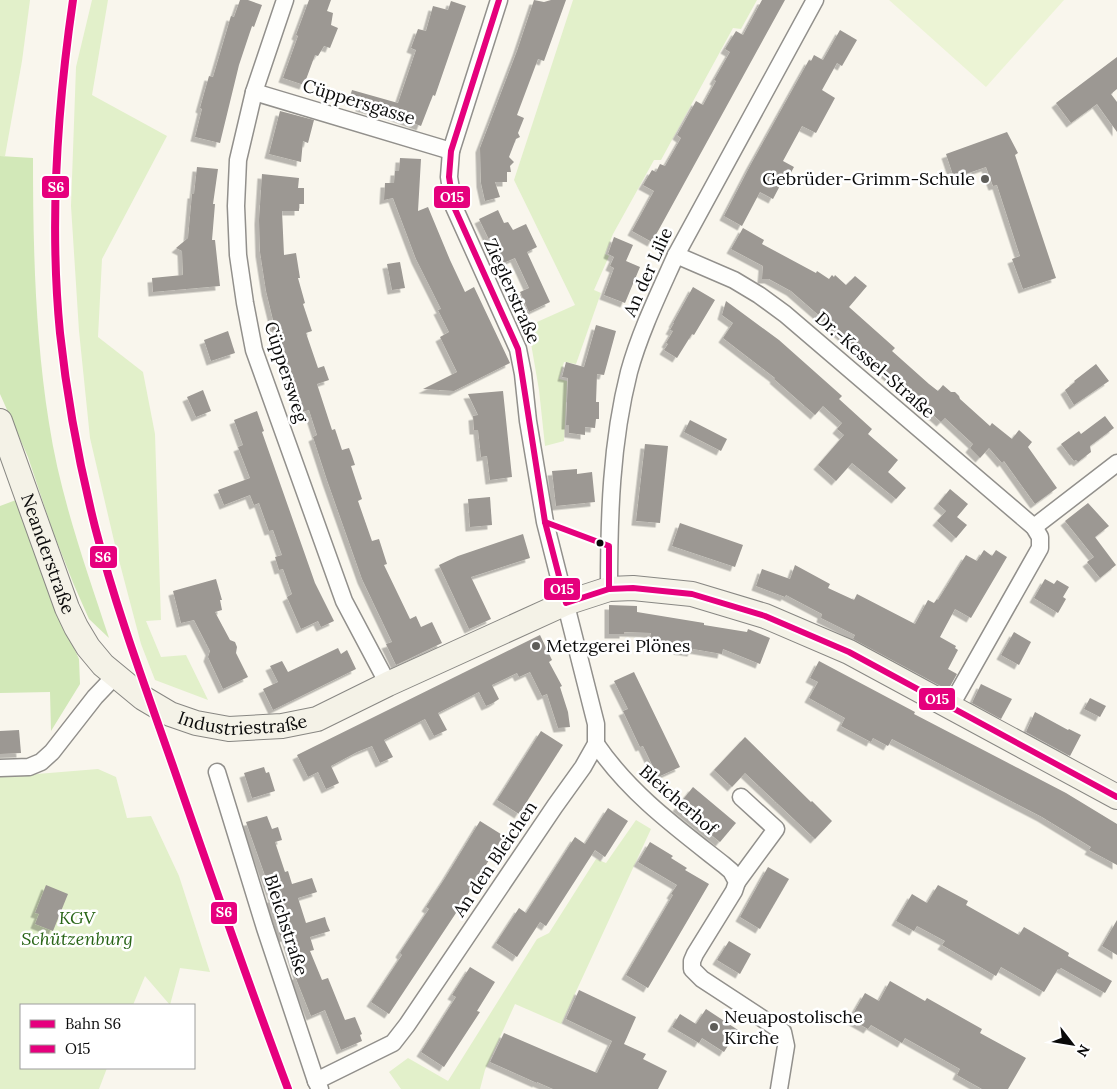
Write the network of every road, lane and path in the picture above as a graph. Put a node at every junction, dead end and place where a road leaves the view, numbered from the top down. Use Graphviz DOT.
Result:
graph roads {
  1 [pos="285,0"];
  2 [pos="499,0"];
  3 [pos="815,0"];
  4 [pos="254,92"];
  5 [pos="451,151"];
  6 [pos="676,255"];
  7 [pos="0,420"];
  8 [pos="1117,463"];
  9 [pos="1034,527"];
  10 [pos="609,589"];
  11 [pos="566,603"];
  12 [pos="116,676"];
  13 [pos="388,684"];
  14 [pos="950,706"];
  15 [pos="596,744"];
  16 [pos="0,768"];
  17 [pos="217,772"];
  18 [pos="741,797"];
  19 [pos="1117,797"];
  20 [pos="737,882"];
  21 [pos="318,1085"];
  22 [pos="779,1089"];
  1 -- 4 [label="street, Cüppersweg"];
  2 -- 5 [label="street, Zieglerstraße"];
  3 -- 6 [label="street, An der Lilie"];
  4 -- 5 [label="street, Cüppersgasse"];
  4 -- 13 [label="street, Cüppersweg"];
  5 -- 11 [label="street, Zieglerstraße"];
  6 -- 9 [label="street, Dr.-Kessel-Straße"];
  6 -- 10 [label="street, An der Lilie"];
  7 -- 12 [label="street, Neanderstraße"];
  8 -- 9 [label="street"];
  9 -- 14 [label="street"];
  10 -- 11 [label="street, Industriestraße"];
  10 -- 14 [label="street, Industriestraße"];
  11 -- 13 [label="street, Industriestraße"];
  11 -- 15 [label="street"];
  12 -- 13 [label="street, Industriestraße"];
  12 -- 16 [label="street"];
  14 -- 19 [label="street, Industriestraße"];
  15 -- 20 [label="street, Bleicherhof"];
  15 -- 21 [label="street, An den Bleichen"];
  17 -- 21 [label="street, Bleichstraße"];
  18 -- 20 [label="street"];
  20 -- 22 [label="street"];
}
